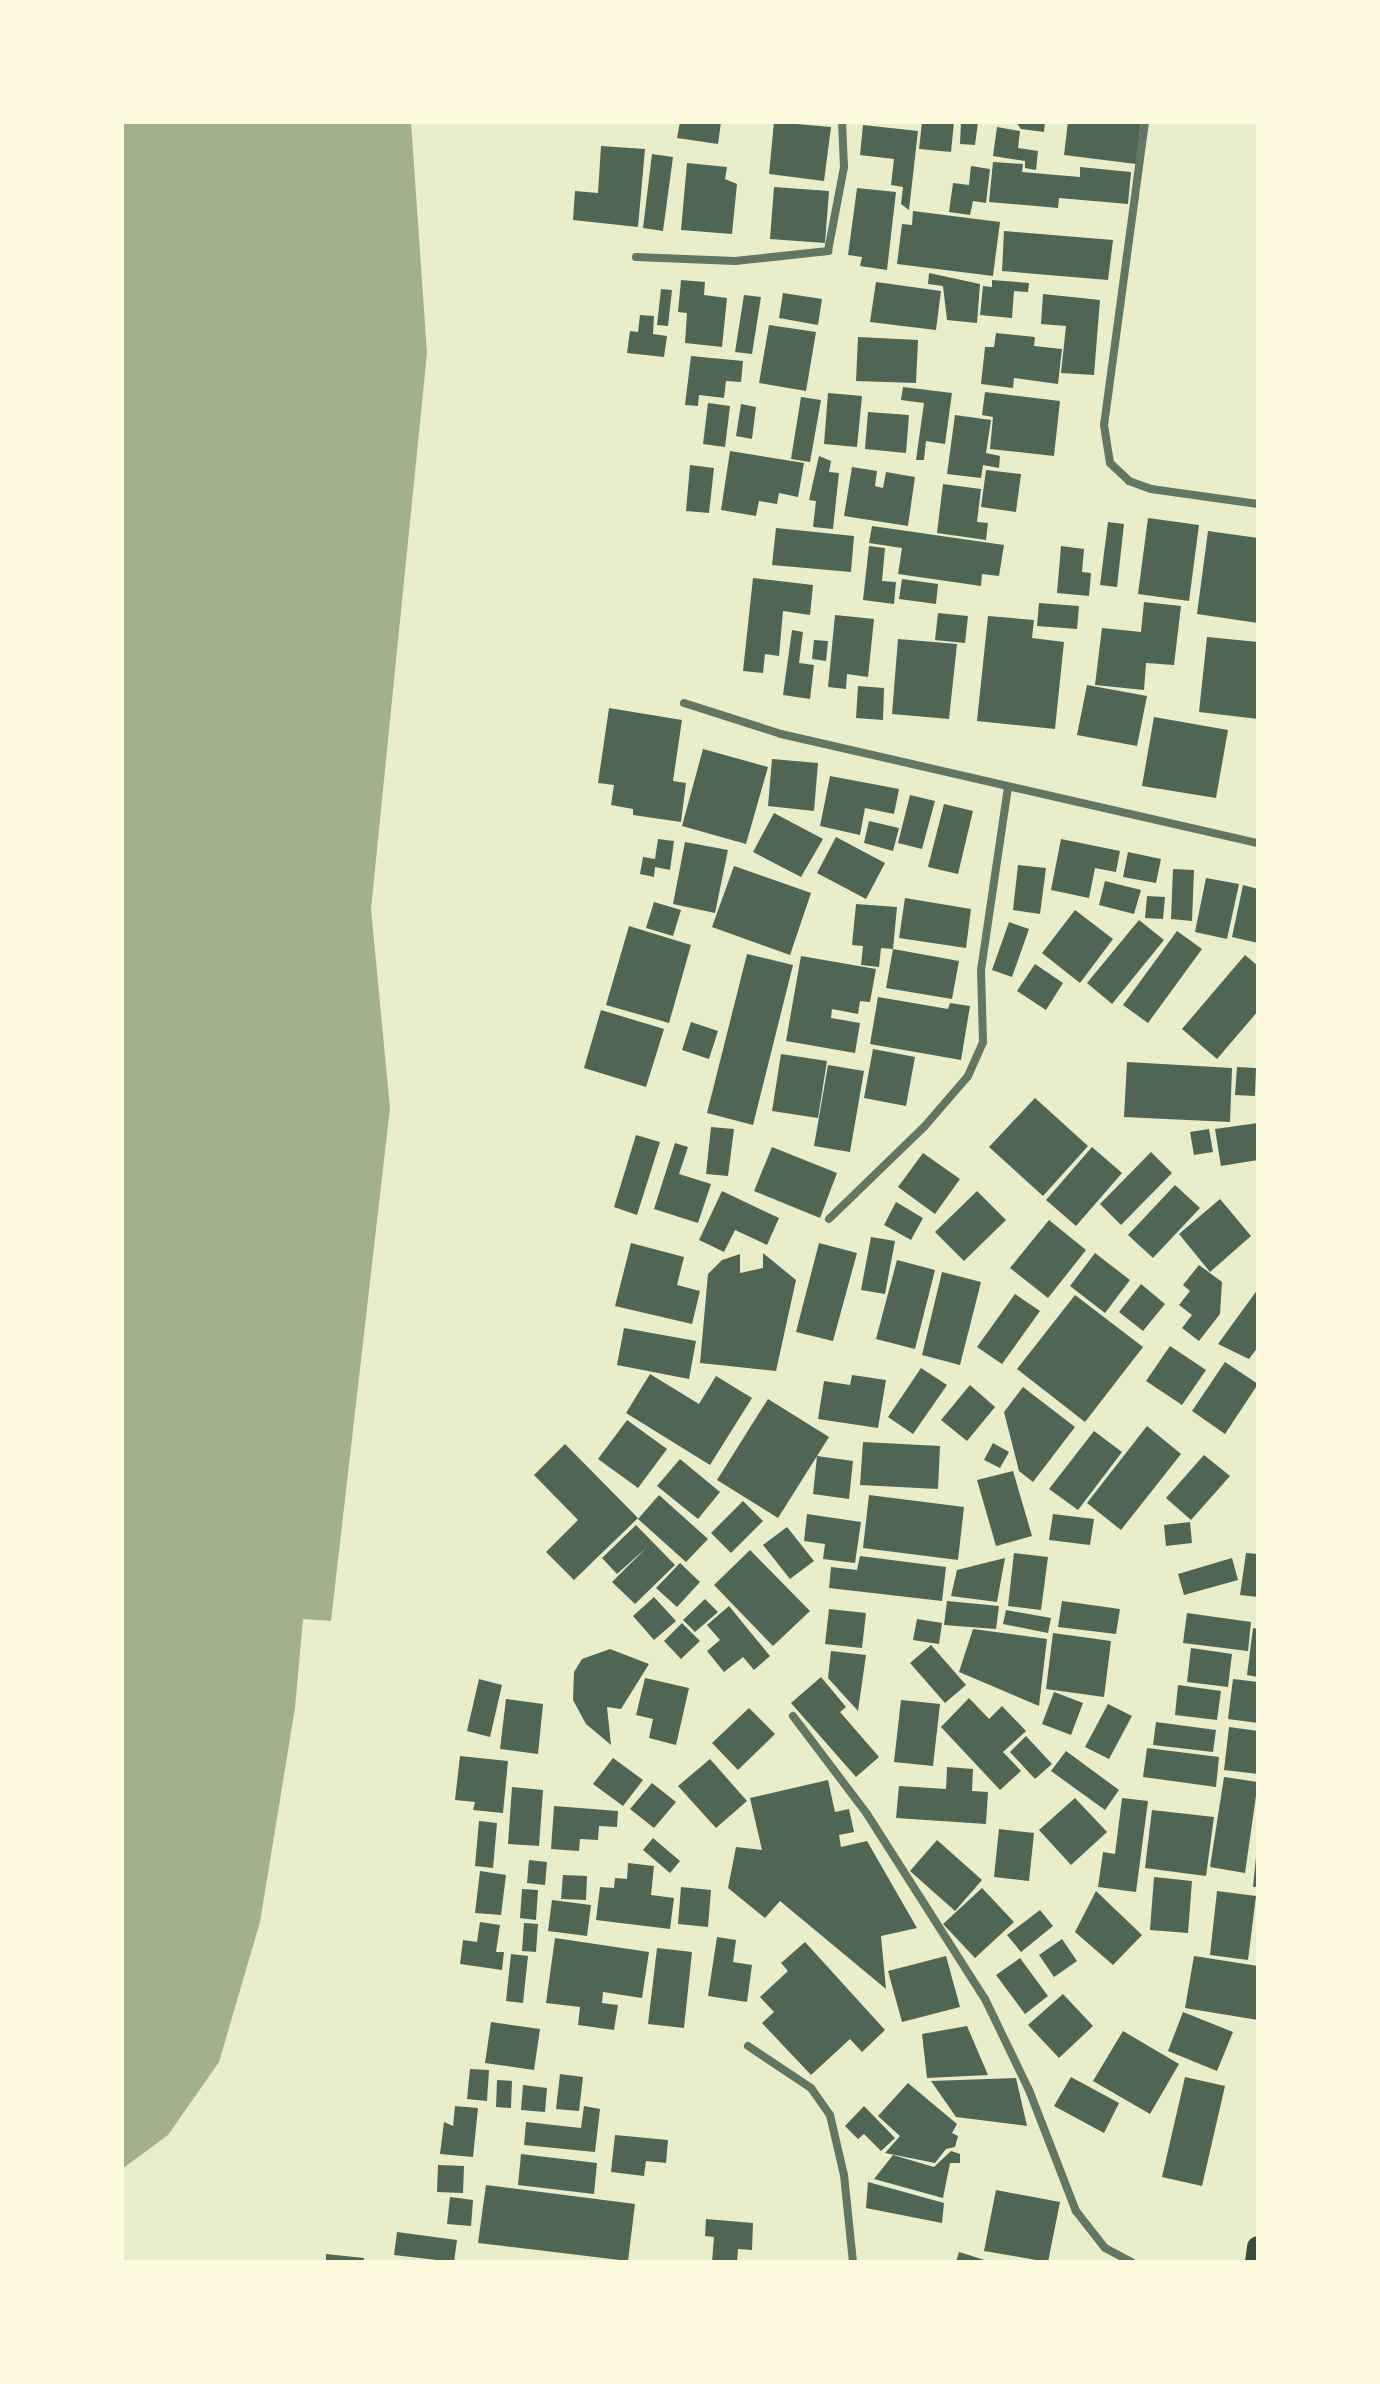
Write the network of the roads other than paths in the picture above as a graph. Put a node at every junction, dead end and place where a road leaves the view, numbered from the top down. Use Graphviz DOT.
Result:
graph roads {
  1 [pos="842,122"];
  2 [pos="1145,122"];
  3 [pos="636,257"];
  4 [pos="1258,504"];
  5 [pos="684,703"];
  6 [pos="1008,788"];
  7 [pos="1258,843"];
  8 [pos="829,1219"];
  9 [pos="793,1716"];
  10 [pos="748,2046"];
  11 [pos="1258,2247"];
  12 [pos="853,2262"];
  13 [pos="1131,2262"];
  14 [pos="1256,2262"];
  1 -- 3 [label="street"];
  2 -- 4 [label="street"];
  5 -- 6 [label="street"];
  6 -- 7 [label="street"];
  6 -- 8 [label="street"];
  9 -- 13 [label="street"];
  10 -- 12 [label="street"];
  11 -- 14 [label="highway"];
}
